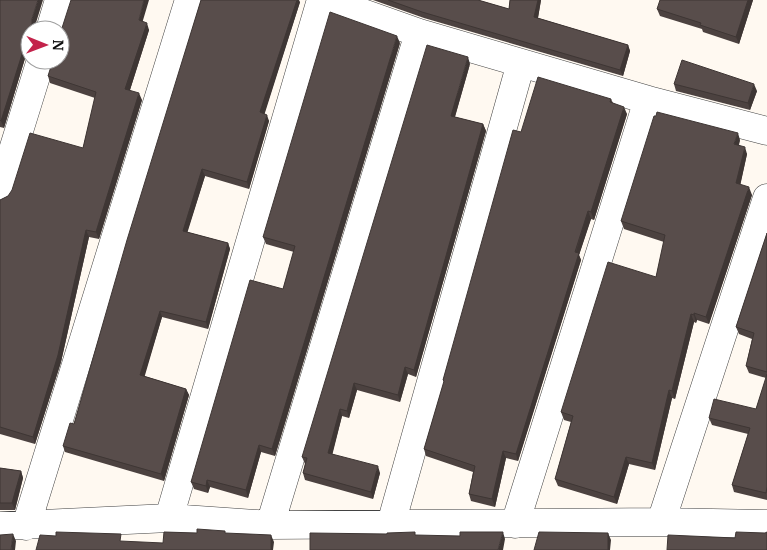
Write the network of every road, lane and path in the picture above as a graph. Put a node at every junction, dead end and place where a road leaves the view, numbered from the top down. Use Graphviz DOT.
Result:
graph roads {
  1 [pos="59,0"];
  2 [pos="190,0"];
  3 [pos="321,0"];
  4 [pos="326,0"];
  5 [pos="53,20"];
  6 [pos="419,33"];
  7 [pos="521,63"];
  8 [pos="38,70"];
  9 [pos="648,100"];
  10 [pos="767,131"];
  11 [pos="0,192"];
  12 [pos="767,198"];
  13 [pos="170,518"];
  14 [pos="662,522"];
  15 [pos="391,524"];
  16 [pos="515,524"];
  17 [pos="767,524"];
  18 [pos="270,525"];
  19 [pos="13,526"];
  1 -- 5 [label="street"];
  2 -- 19 [label="street"];
  3 -- 13 [label="street"];
  4 -- 6 [label="street"];
  6 -- 7 [label="street"];
  6 -- 18 [label="street"];
  7 -- 9 [label="street"];
  7 -- 15 [label="street"];
  8 -- 11 [label="street"];
  9 -- 10 [label="street"];
  9 -- 16 [label="street"];
  12 -- 14 [label="street"];
  13 -- 18 [label="street"];
  13 -- 19 [label="street"];
  14 -- 16 [label="street"];
  14 -- 17 [label="street"];
  15 -- 16 [label="street"];
  15 -- 18 [label="street"];
}
